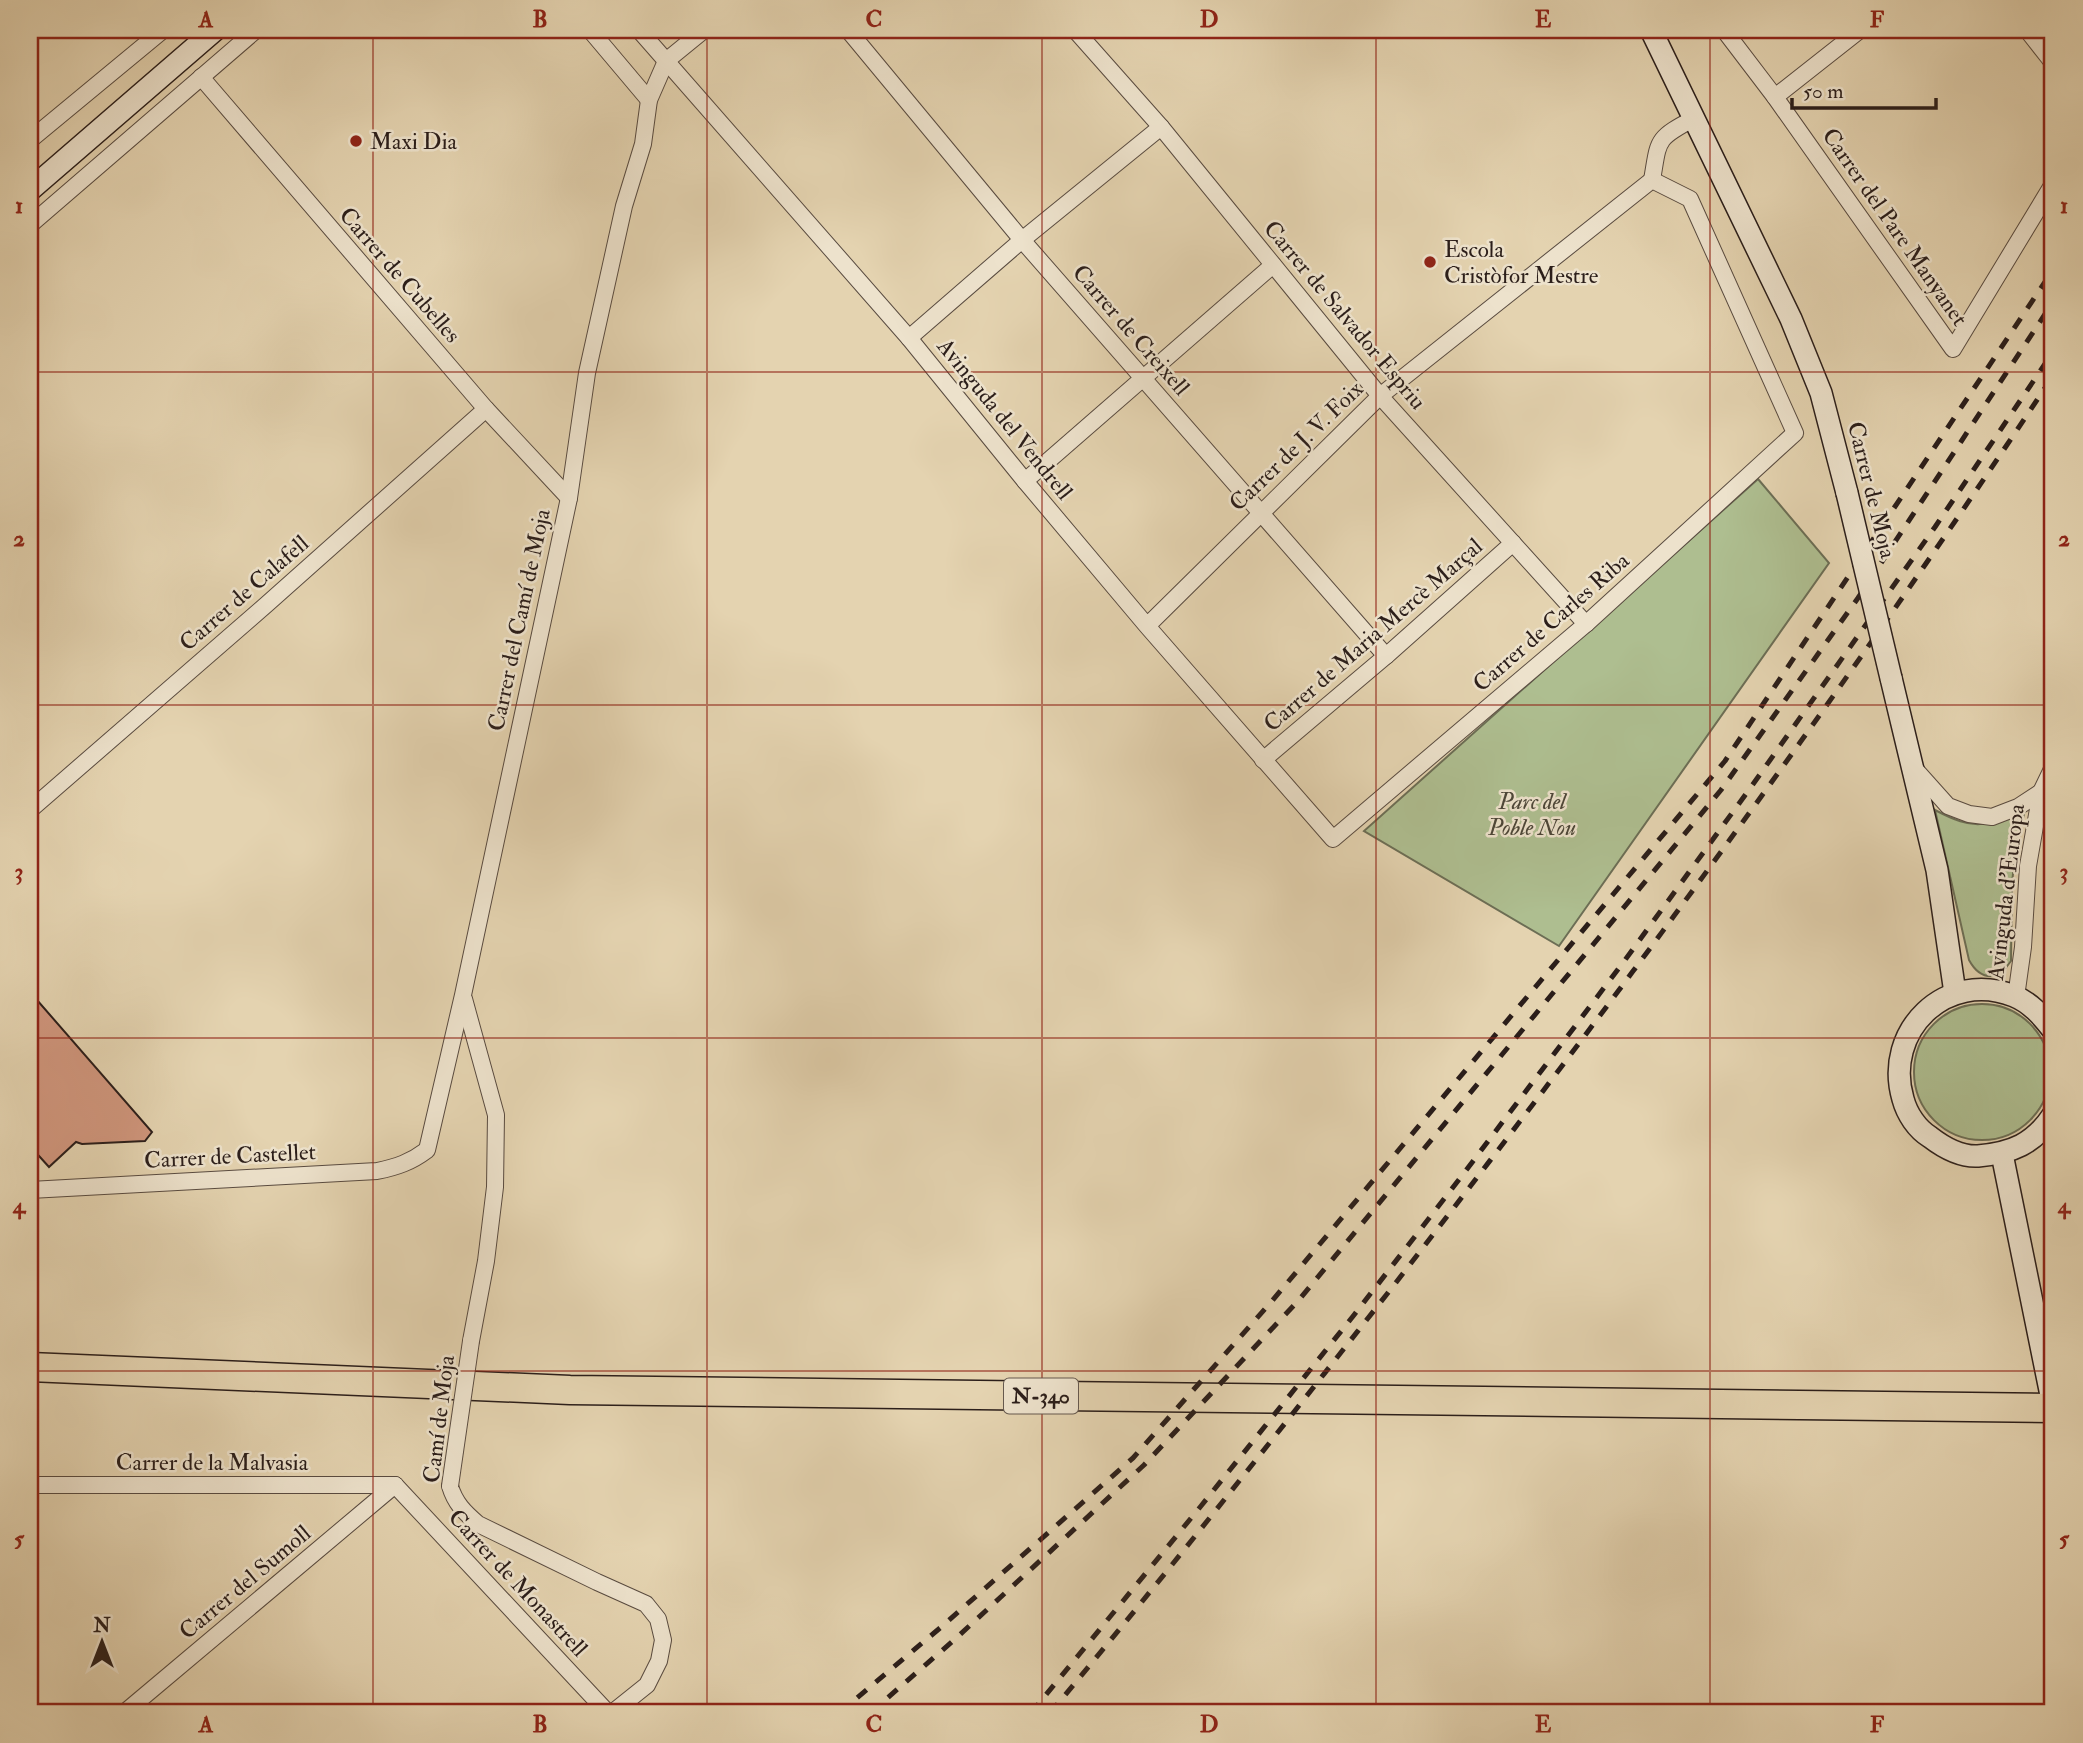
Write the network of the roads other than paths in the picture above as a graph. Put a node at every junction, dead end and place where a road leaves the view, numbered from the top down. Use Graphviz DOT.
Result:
graph roads {
  1 [pos="163,30"];
  2 [pos="215,30"];
  3 [pos="256,30"];
  4 [pos="590,30"];
  5 [pos="639,30"];
  6 [pos="704,30"];
  7 [pos="848,30"];
  8 [pos="1075,30"];
  9 [pos="1651,30"];
  10 [pos="1724,30"];
  11 [pos="1860,30"];
  12 [pos="2027,30"];
  13 [pos="666,61"];
  14 [pos="2053,63"];
  15 [pos="201,77"];
  16 [pos="1775,97"];
  17 [pos="649,100"];
  18 [pos="30,117"];
  19 [pos="1693,119"];
  20 [pos="1161,127"];
  21 [pos="35,135"];
  22 [pos="1652,180"];
  23 [pos="2053,184"];
  24 [pos="30,190"];
  25 [pos="30,225"];
  26 [pos="1022,240"];
  27 [pos="1273,265"];
  28 [pos="909,338"];
  29 [pos="1143,378"];
  30 [pos="1380,396"];
  31 [pos="486,409"];
  32 [pos="1025,481"];
  33 [pos="569,498"];
  34 [pos="1261,513"];
  35 [pos="1513,543"];
  36 [pos="1586,624"];
  37 [pos="1147,626"];
  38 [pos="1386,656"];
  39 [pos="1263,760"];
  40 [pos="1911,764"];
  41 [pos="2053,767"];
  42 [pos="2041,792"];
  43 [pos="30,810"];
  44 [pos="1333,839"];
  45 [pos="1955,993"];
  46 [pos="463,995"];
  47 [pos="2016,997"];
  48 [pos="2053,1030"];
  49 [pos="2053,1115"];
  50 [pos="427,1150"];
  51 [pos="2002,1154"];
  52 [pos="30,1190"];
  53 [pos="30,1367"];
  54 [pos="2053,1406"];
  55 [pos="30,1485"];
  56 [pos="395,1485"];
  57 [pos="135,1710"];
  58 [pos="610,1713"];
  1 -- 21 [label="street"];
  2 -- 24 [label="street"];
  3 -- 15 [label="street"];
  4 -- 17 [label="street"];
  5 -- 13 [label="street, Avinguda del Vendrell"];
  6 -- 13 [label="street"];
  7 -- 26 [label="street, Carrer de Creixell"];
  8 -- 20 [label="street, Carrer de Salvador Espriu"];
  9 -- 19 [label="street, Carrer de Moja"];
  10 -- 16 [label="street, Carrer del Pare Manyanet"];
  11 -- 16 [label="street"];
  12 -- 14 [label="street"];
  13 -- 17 [label="street, Carrer del Camí de Moja"];
  13 -- 28 [label="street, Avinguda del Vendrell"];
  15 -- 25 [label="street"];
  15 -- 31 [label="street, Carrer de Cubelles"];
  16 -- 23 [label="street, Carrer del Pare Manyanet"];
  17 -- 33 [label="street, Carrer del Camí de Moja"];
  18 -- 21 [label="street"];
  19 -- 22 [label="street"];
  19 -- 40 [label="street, Carrer de Moja, bridge"];
  20 -- 26 [label="street"];
  20 -- 27 [label="street, Carrer de Salvador Espriu"];
  22 -- 30 [label="street, Carrer de J. V. Foix"];
  22 -- 36 [label="street, Carrer de Carles Riba"];
  26 -- 28 [label="street"];
  26 -- 29 [label="street, Carrer de Creixell"];
  27 -- 29 [label="street"];
  27 -- 30 [label="street, Carrer de Salvador Espriu"];
  28 -- 32 [label="street, Avinguda del Vendrell"];
  29 -- 32 [label="street"];
  29 -- 34 [label="street, Carrer de Creixell"];
  30 -- 34 [label="street, Carrer de J. V. Foix"];
  30 -- 35 [label="street, Carrer de Salvador Espriu"];
  31 -- 33 [label="street, Carrer de Cubelles"];
  31 -- 43 [label="street, Carrer de Calafell"];
  32 -- 37 [label="street, Avinguda del Vendrell"];
  33 -- 46 [label="street, Carrer del Camí de Moja"];
  34 -- 37 [label="street, Carrer de J. V. Foix"];
  34 -- 38 [label="street, Carrer de Creixell"];
  35 -- 36 [label="street, Carrer de Salvador Espriu"];
  35 -- 38 [label="street, Carrer de Maria Mercè Marçal"];
  36 -- 44 [label="street, Carrer de Carles Riba"];
  37 -- 39 [label="street, Avinguda del Vendrell"];
  38 -- 39 [label="street, Carrer de Maria Mercè Marçal"];
  39 -- 44 [label="street, Avinguda del Vendrell"];
  40 -- 42 [label="street, Avinguda d'Europa"];
  40 -- 45 [label="street, Carrer de Moja"];
  41 -- 42 [label="street, Avinguda d'Europa"];
  42 -- 47 [label="street, Avinguda d'Europa"];
  45 -- 47 [label="street"];
  45 -- 51 [label="street"];
  46 -- 50 [label="street, Carrer del Camí de Moja"];
  46 -- 58 [label="street, Camí de Moja, bridge"];
  47 -- 48 [label="street"];
  49 -- 51 [label="street"];
  50 -- 52 [label="street, Carrer de Castellet"];
  51 -- 54 [label="street"];
  53 -- 54 [label="highway, N-340"];
  55 -- 56 [label="street, Carrer de la Malvasia"];
  56 -- 57 [label="street, Carrer del Sumoll"];
  56 -- 58 [label="street, Carrer de Monastrell"];
}
